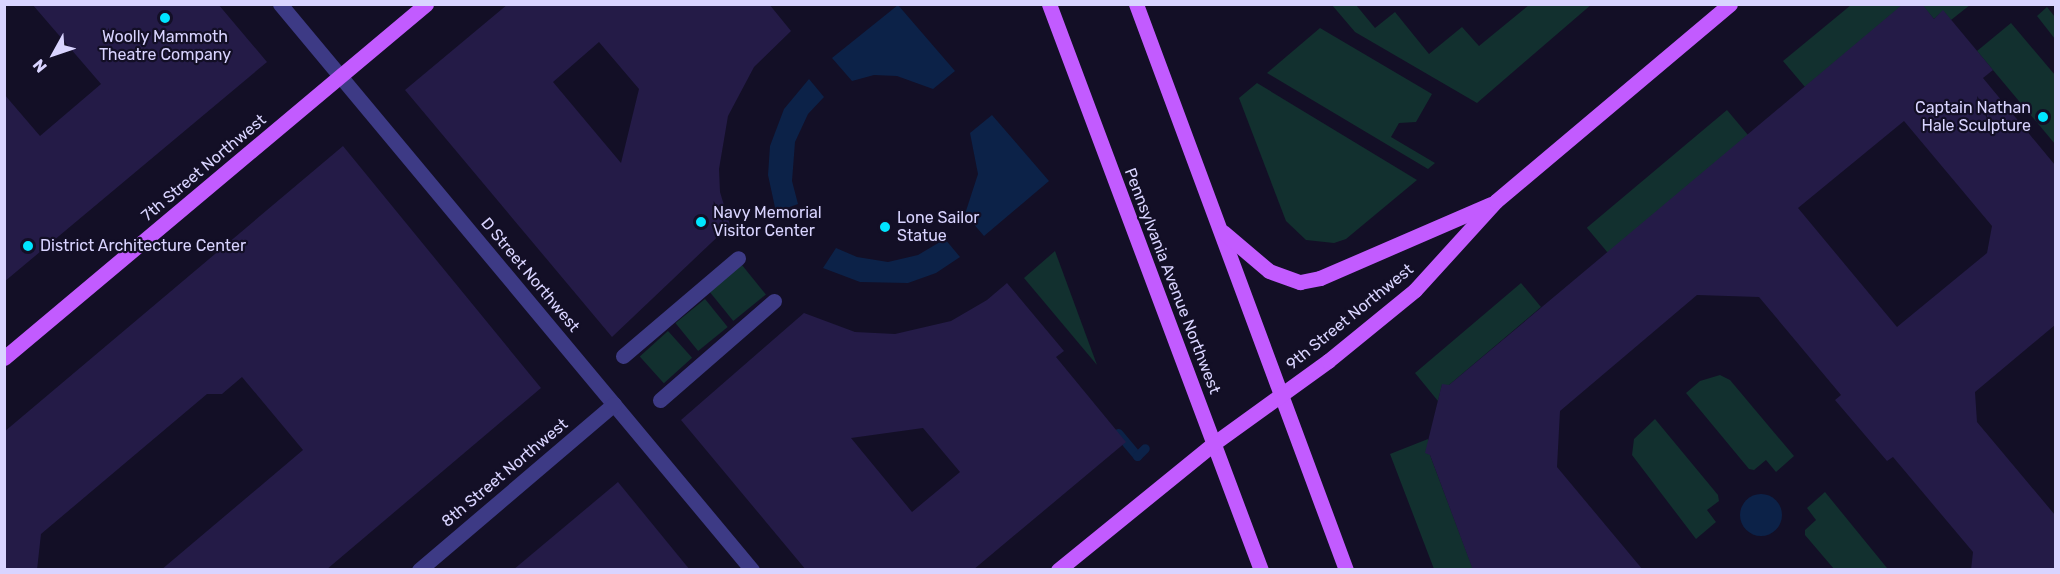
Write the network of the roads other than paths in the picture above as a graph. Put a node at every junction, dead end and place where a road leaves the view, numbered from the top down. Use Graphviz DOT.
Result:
graph roads {
  1 [pos="280,4"];
  2 [pos="426,4"];
  3 [pos="1049,4"];
  4 [pos="1136,4"];
  5 [pos="1731,4"];
  6 [pos="341,76"];
  7 [pos="1496,201"];
  8 [pos="1221,231"];
  9 [pos="738,258"];
  10 [pos="774,301"];
  11 [pos="623,356"];
  12 [pos="4,358"];
  13 [pos="1282,394"];
  14 [pos="660,400"];
  15 [pos="614,404"];
  16 [pos="1214,444"];
  17 [pos="419,570"];
  18 [pos="752,570"];
  19 [pos="1058,570"];
  20 [pos="1261,570"];
  21 [pos="1346,570"];
  1 -- 6 [label="street, D Street Northwest"];
  2 -- 6 [label="main road, 7th Street Northwest"];
  3 -- 16 [label="main road, Pennsylvania Avenue Northwest"];
  4 -- 8 [label="main road"];
  5 -- 7 [label="main road, 9th Street Northwest"];
  6 -- 12 [label="main road, 7th Street Northwest"];
  6 -- 15 [label="street, D Street Northwest"];
  7 -- 8 [label="main road"];
  7 -- 13 [label="main road, 9th Street Northwest"];
  8 -- 13 [label="main road"];
  9 -- 11 [label="street"];
  10 -- 14 [label="street"];
  13 -- 16 [label="main road, 9th Street Northwest"];
  13 -- 21 [label="main road"];
  15 -- 17 [label="street, 8th Street Northwest"];
  15 -- 18 [label="street, D Street Northwest"];
  16 -- 19 [label="main road, 9th Street Northwest"];
  16 -- 20 [label="main road, Pennsylvania Avenue Northwest"];
}
